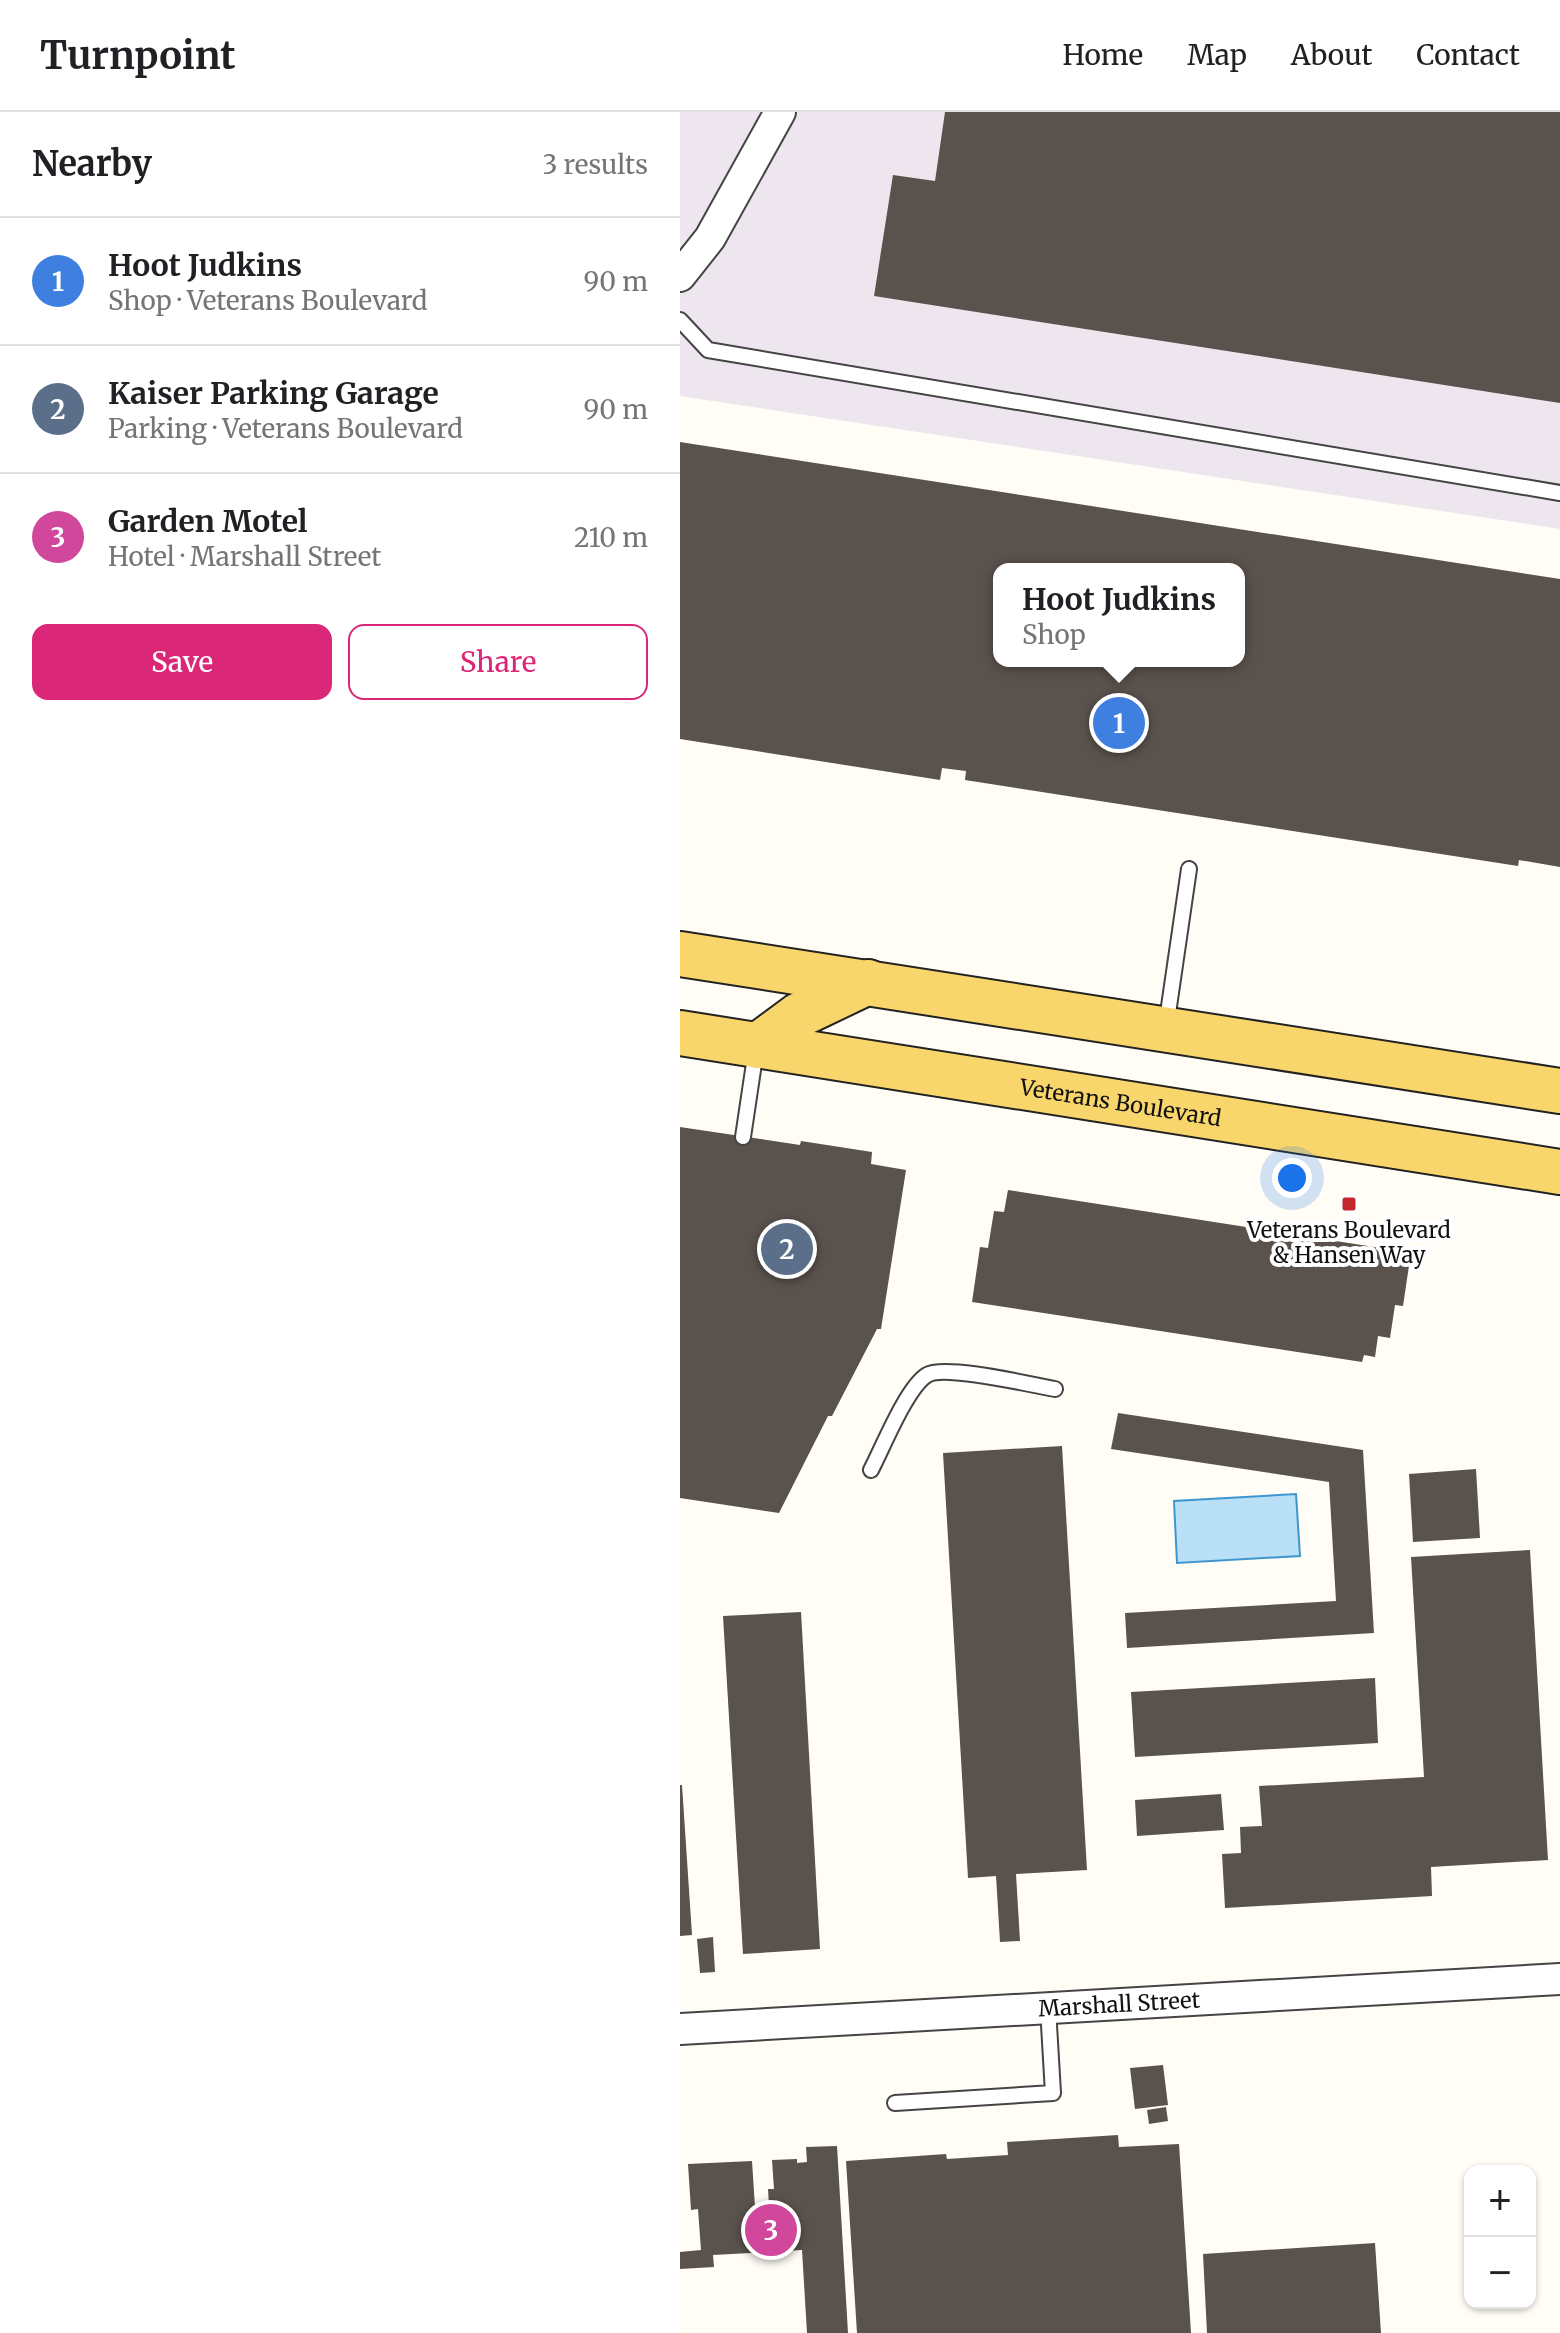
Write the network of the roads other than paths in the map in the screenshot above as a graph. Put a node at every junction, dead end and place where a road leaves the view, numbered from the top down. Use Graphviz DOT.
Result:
graph roads {
  1 [pos="780,112"];
  2 [pos="680,276"];
  3 [pos="680,320"];
  4 [pos="1560,493"];
  5 [pos="1189,869"];
  6 [pos="680,954"];
  7 [pos="868,982"];
  8 [pos="1165,1030"];
  9 [pos="680,1033"];
  10 [pos="757,1046"];
  11 [pos="1560,1091"];
  12 [pos="743,1137"];
  13 [pos="1560,1172"];
  14 [pos="1055,1389"];
  15 [pos="871,1470"];
  16 [pos="1560,1979"];
  17 [pos="1048,2008"];
  18 [pos="680,2029"];
  19 [pos="895,2103"];
  1 -- 2 [label="street"];
  3 -- 4 [label="lane"];
  5 -- 8 [label="lane"];
  6 -- 7 [label="main road"];
  7 -- 8 [label="main road"];
  7 -- 10 [label="main road"];
  8 -- 11 [label="main road"];
  9 -- 10 [label="main road, Veterans Boulevard"];
  10 -- 12 [label="lane"];
  10 -- 13 [label="main road, Veterans Boulevard"];
  14 -- 15 [label="lane"];
  16 -- 17 [label="street, Marshall Street"];
  17 -- 18 [label="street, Marshall Street"];
  17 -- 19 [label="lane"];
}
